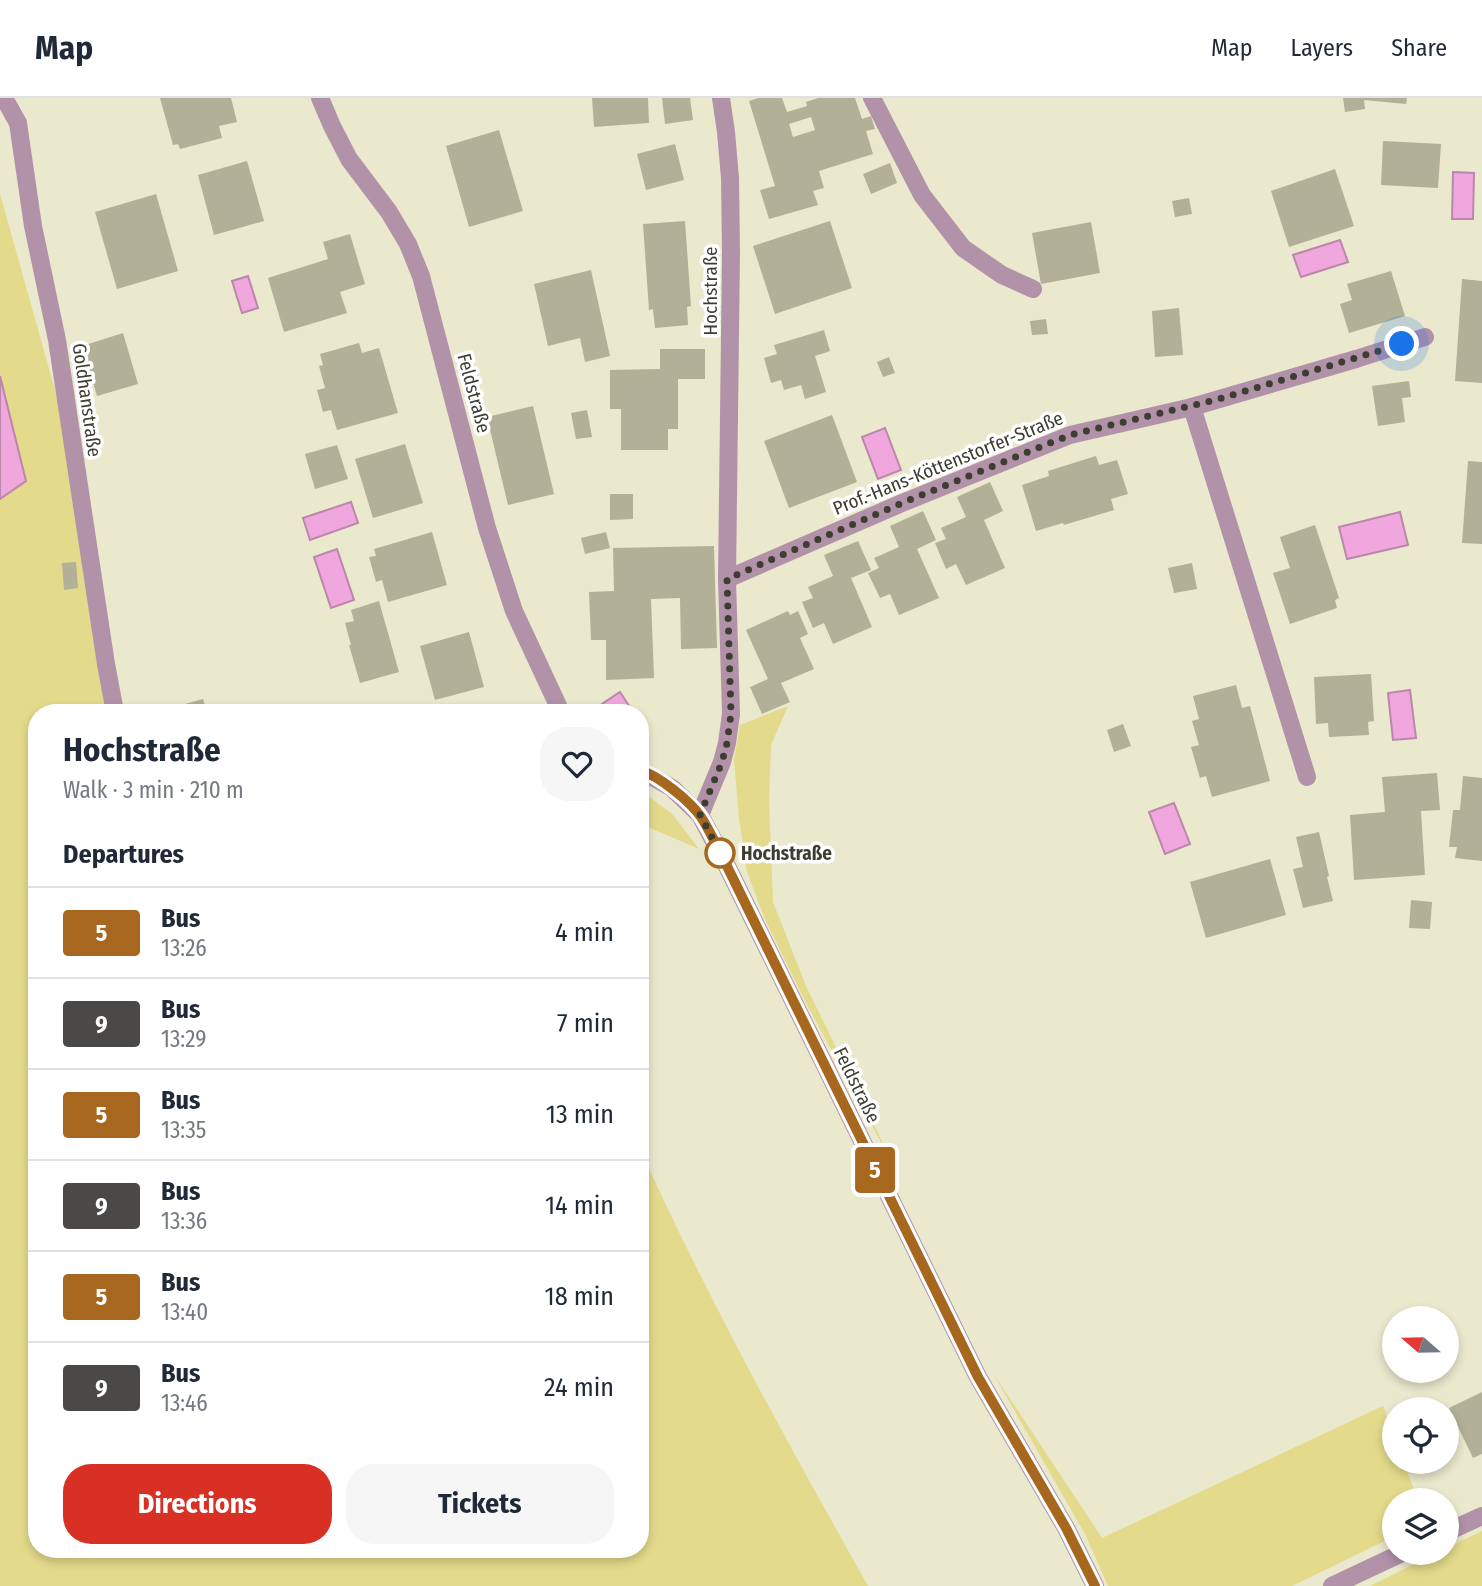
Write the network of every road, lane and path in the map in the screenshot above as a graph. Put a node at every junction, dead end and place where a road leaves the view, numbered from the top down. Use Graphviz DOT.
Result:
graph roads {
  1 [pos="5,98"];
  2 [pos="320,98"];
  3 [pos="721,98"];
  4 [pos="872,98"];
  5 [pos="1033,289"];
  6 [pos="1425,337"];
  7 [pos="1192,407"];
  8 [pos="727,579"];
  9 [pos="114,704"];
  10 [pos="557,704"];
  11 [pos="649,773"];
  12 [pos="1307,777"];
  13 [pos="700,815"];
  14 [pos="1482,1516"];
  15 [pos="1459,1527"];
  16 [pos="1382,1562"];
  17 [pos="1095,1586"];
  18 [pos="1332,1586"];
  1 -- 9 [label="street, Goldhanstraße"];
  2 -- 10 [label="street, Feldstraße"];
  3 -- 8 [label="street, Hochstraße"];
  4 -- 5 [label="street"];
  6 -- 7 [label="street, Prof.-Hans-Köttenstorfer-Straße"];
  7 -- 8 [label="street, Prof.-Hans-Köttenstorfer-Straße"];
  7 -- 12 [label="street"];
  8 -- 13 [label="street, Hochstraße"];
  11 -- 13 [label="street, Feldstraße"];
  13 -- 17 [label="street, Feldstraße"];
  14 -- 15 [label="street"];
  16 -- 18 [label="street"];
}
